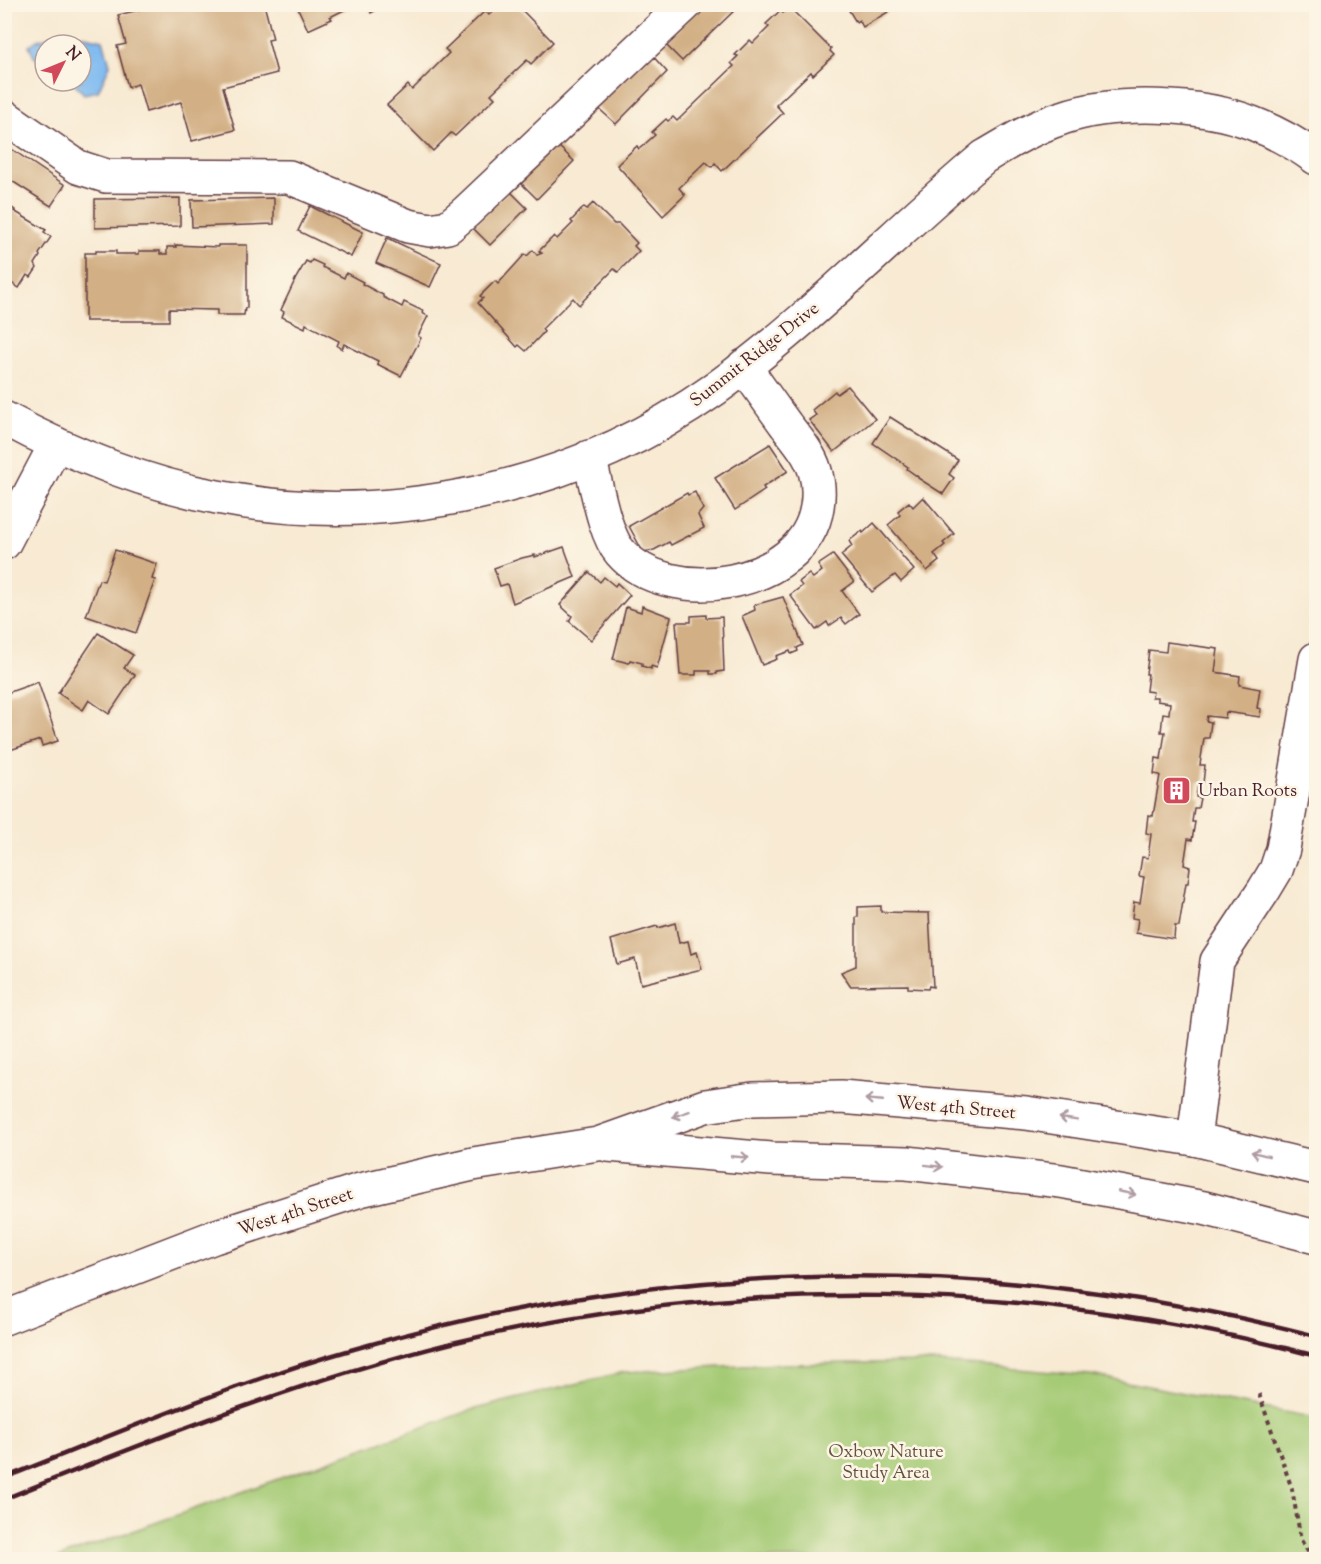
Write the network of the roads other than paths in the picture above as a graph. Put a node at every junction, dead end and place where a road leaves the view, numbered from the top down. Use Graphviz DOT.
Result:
graph roads {
  1 [pos="686,4"];
  2 [pos="4,116"];
  3 [pos="1317,158"];
  4 [pos="744,366"];
  5 [pos="4,418"];
  6 [pos="56,444"];
  7 [pos="589,457"];
  8 [pos="4,543"];
  9 [pos="1317,659"];
  10 [pos="1194,1138"];
  11 [pos="598,1144"];
  12 [pos="1317,1168"];
  13 [pos="1317,1237"];
  14 [pos="4,1318"];
  1 -- 2 [label="main road"];
  3 -- 4 [label="main road, Summit Ridge Drive"];
  4 -- 7 [label="main road, Summit Ridge Drive"];
  4 -- 7 [label="main road"];
  5 -- 6 [label="main road, Summit Ridge Drive"];
  6 -- 7 [label="main road, Summit Ridge Drive"];
  6 -- 8 [label="main road"];
  9 -- 10 [label="main road"];
  10 -- 11 [label="main road, West 4th Street, one-way"];
  12 -- 10 [label="main road, West 4th Street, one-way"];
  11 -- 13 [label="main road, West 4th Street, one-way"];
  11 -- 14 [label="main road, West 4th Street"];
}
